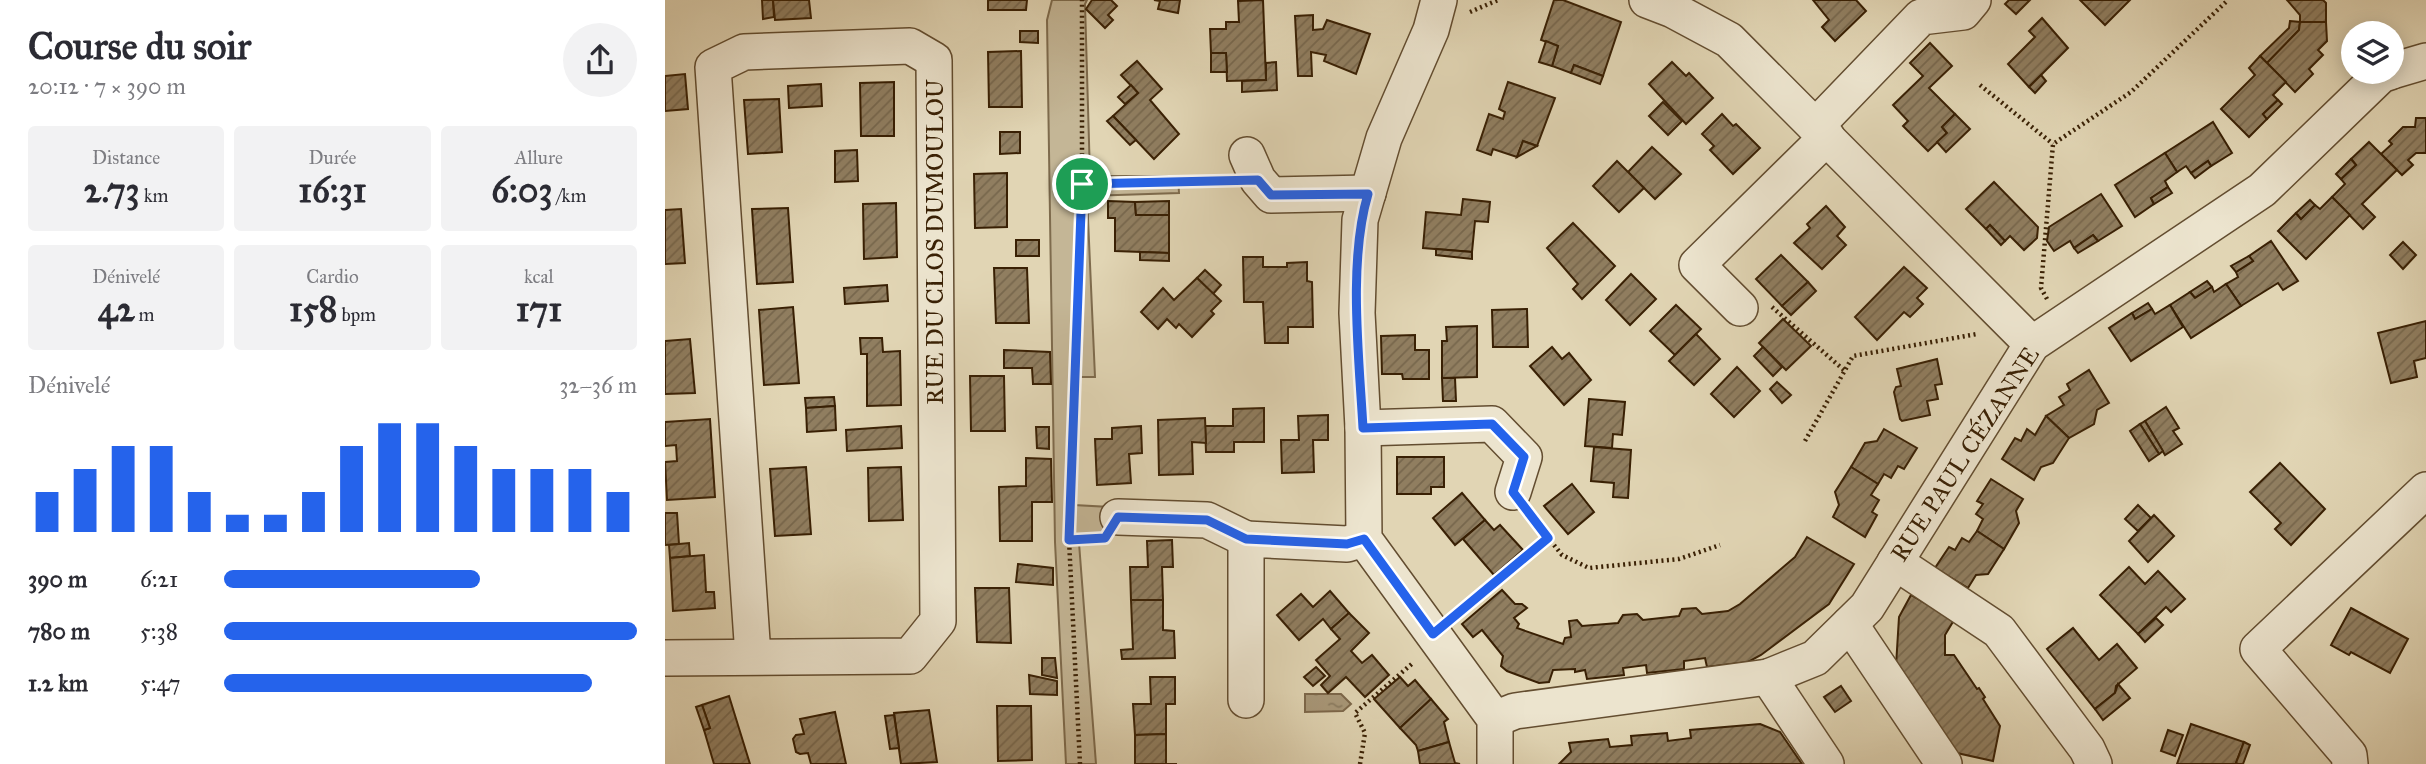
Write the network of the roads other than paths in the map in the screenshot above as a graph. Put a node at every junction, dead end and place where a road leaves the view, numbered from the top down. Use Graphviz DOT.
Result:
graph roads {
  1 [pos="1647,0"];
  2 [pos="1973,0"];
  3 [pos="1453,7"];
  4 [pos="2426,61"];
  5 [pos="2404,67"];
  6 [pos="2372,84"];
  7 [pos="1821,132"];
  8 [pos="1252,167"];
  9 [pos="1368,194"];
  10 [pos="1740,308"];
  11 [pos="2024,335"];
  12 [pos="1363,428"];
  13 [pos="2426,490"];
  14 [pos="1513,492"];
  15 [pos="1118,517"];
  16 [pos="1246,539"];
  17 [pos="1364,539"];
  18 [pos="1895,562"];
  19 [pos="1850,624"];
  20 [pos="753,656"];
  21 [pos="665,658"];
  22 [pos="1768,677"];
  23 [pos="1246,701"];
  24 [pos="1495,719"];
  25 [pos="1495,764"];
  26 [pos="1826,764"];
  27 [pos="1944,764"];
  28 [pos="2094,764"];
  29 [pos="2350,764"];
  1 -- 7 [label="street"];
  2 -- 7 [label="street"];
  3 -- 9 [label="street"];
  4 -- 5 [label="street, RUE PAUL CÉZANNE"];
  6 -- 11 [label="street, RUE PAUL CÉZANNE"];
  7 -- 10 [label="street"];
  7 -- 11 [label="street"];
  8 -- 9 [label="street"];
  9 -- 12 [label="street"];
  11 -- 18 [label="street, RUE PAUL CÉZANNE"];
  12 -- 14 [label="street"];
  12 -- 17 [label="street"];
  13 -- 29 [label="street"];
  15 -- 16 [label="street"];
  16 -- 17 [label="street"];
  16 -- 23 [label="street"];
  17 -- 24 [label="street"];
  18 -- 19 [label="street, RUE PAUL CÉZANNE"];
  18 -- 28 [label="street"];
  19 -- 22 [label="street, RUE PAUL CÉZANNE"];
  19 -- 27 [label="street"];
  20 -- 20 [label="street, RUE DU CLOS DUMOULOU"];
  20 -- 21 [label="street, RUE DU CLOS DUMOULOU"];
  22 -- 24 [label="street, RUE PAUL CÉZANNE"];
  22 -- 26 [label="street"];
  24 -- 25 [label="street"];
}
